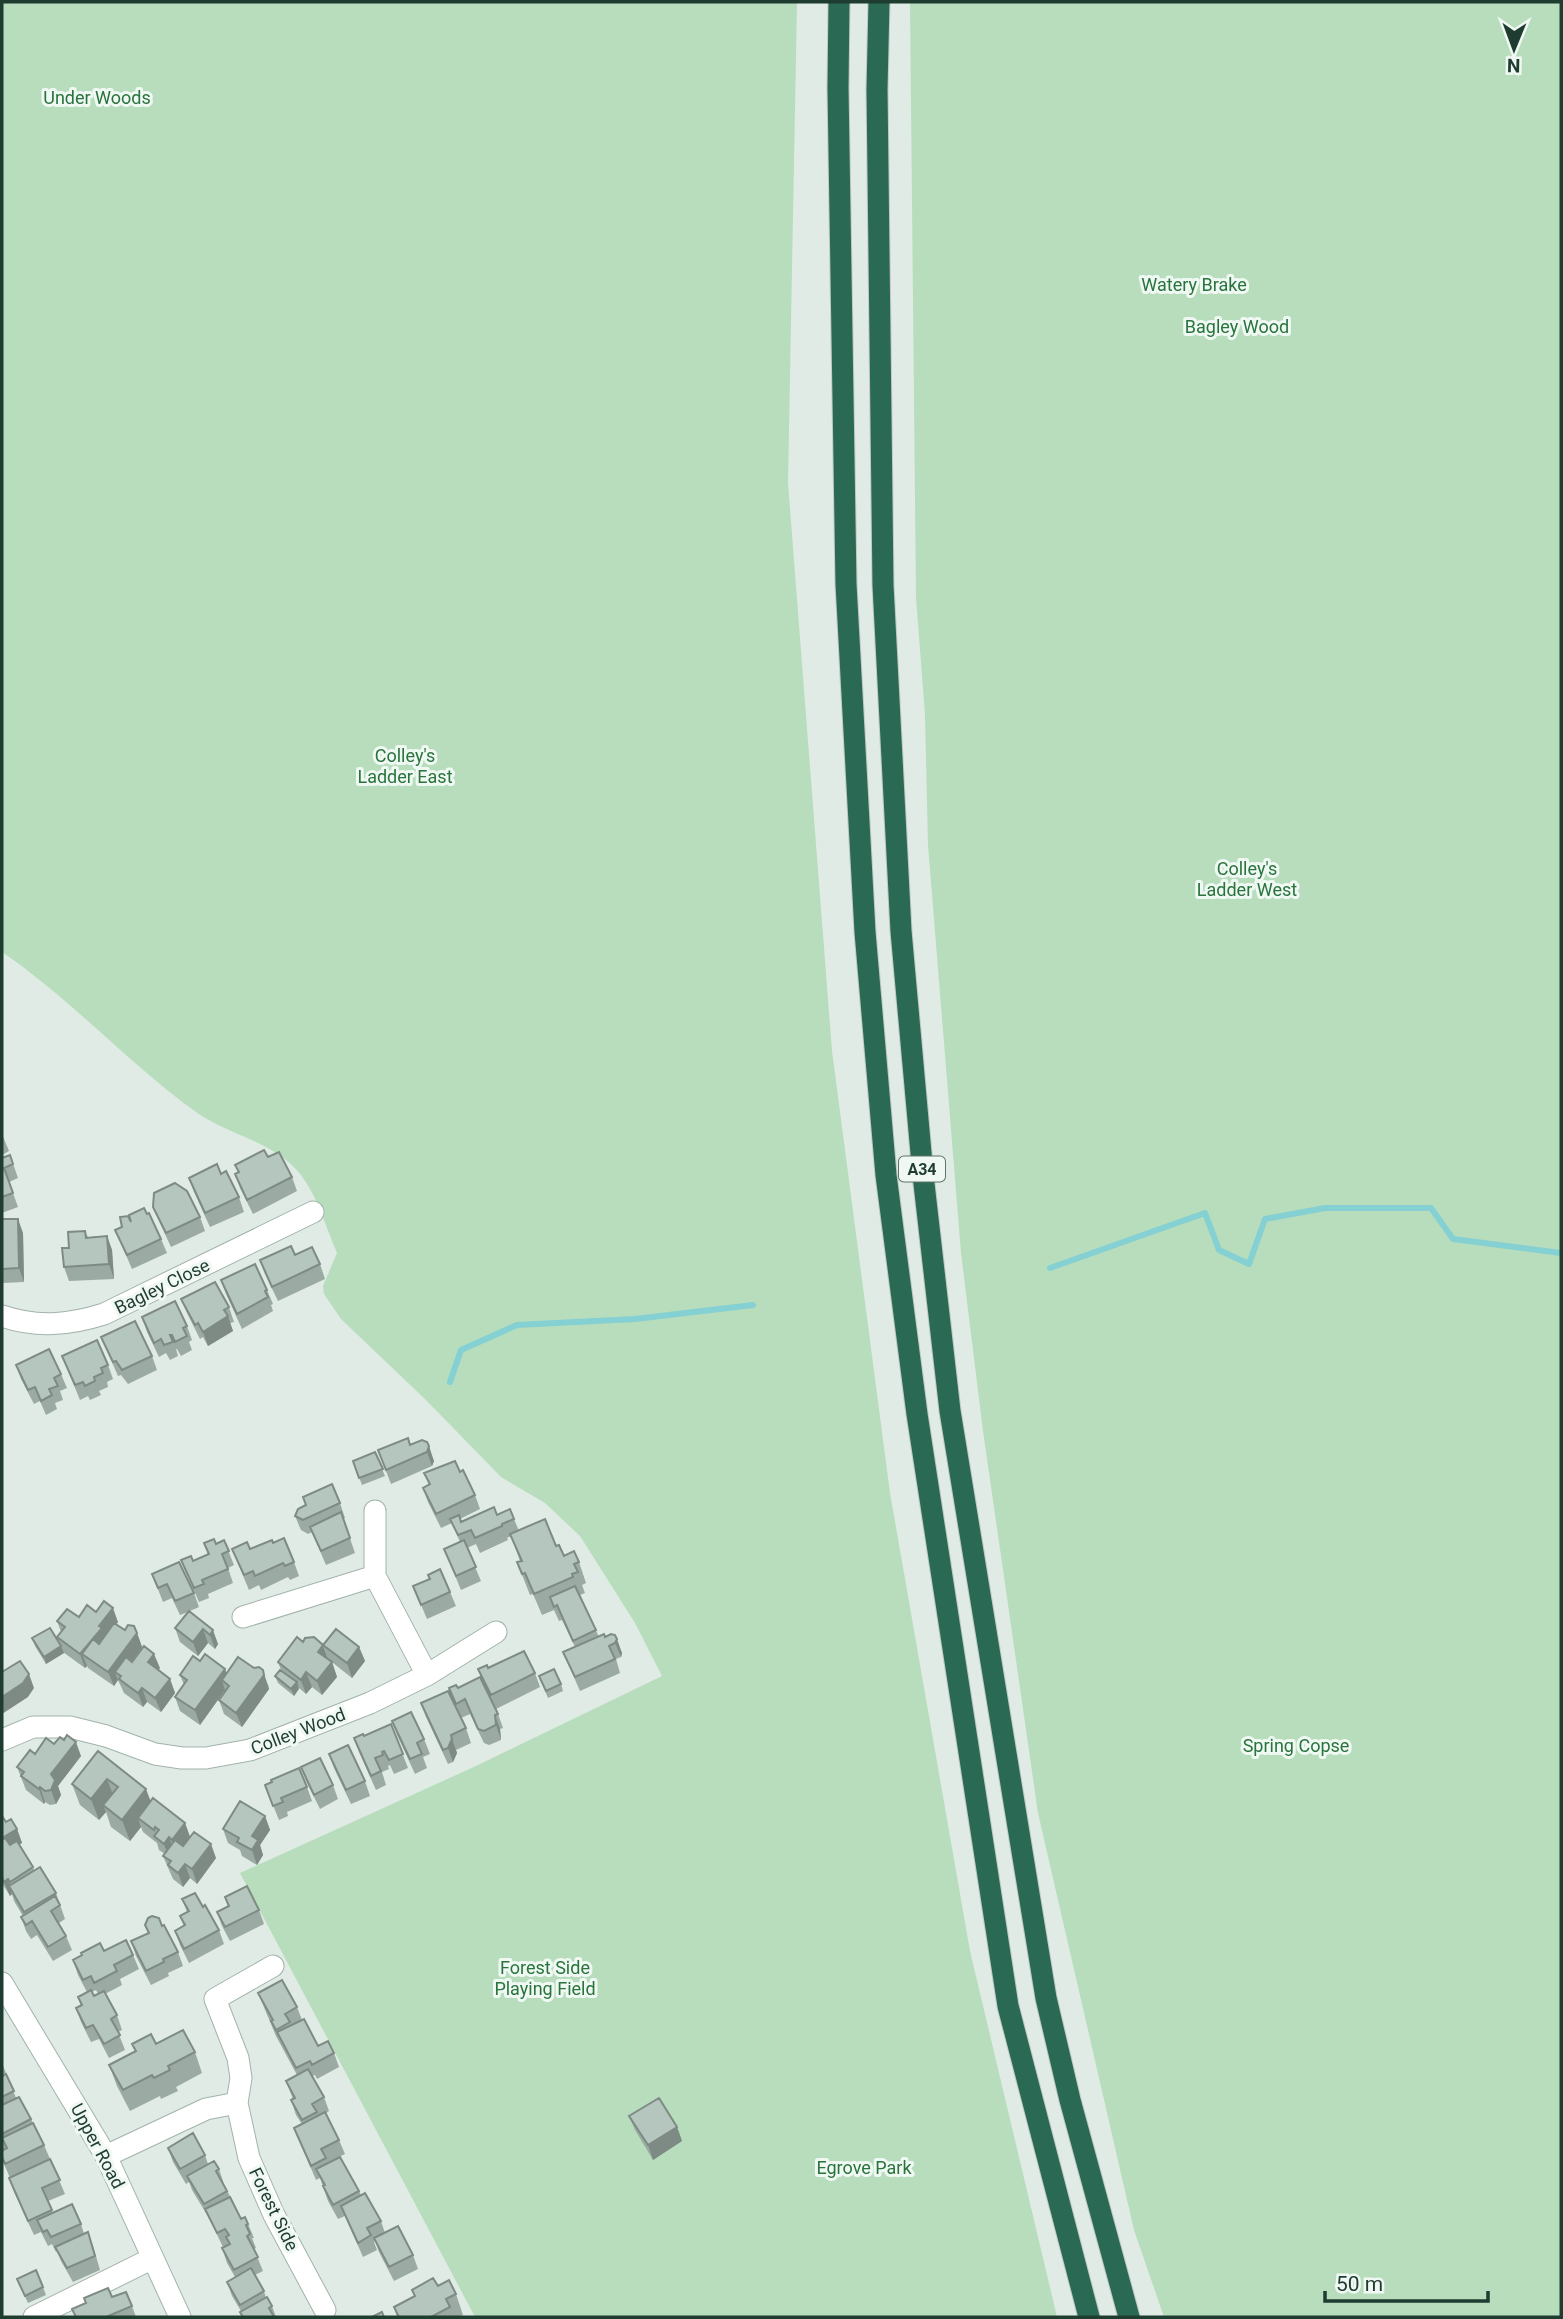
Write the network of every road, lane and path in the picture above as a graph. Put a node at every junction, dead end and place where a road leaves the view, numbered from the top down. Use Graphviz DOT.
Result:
graph roads {
  1 [pos="839,2"];
  2 [pos="879,2"];
  3 [pos="313,1212"];
  4 [pos="2,1316"];
  5 [pos="375,1511"];
  6 [pos="375,1577"];
  7 [pos="243,1617"];
  8 [pos="496,1632"];
  9 [pos="427,1675"];
  10 [pos="2,1740"];
  11 [pos="273,1966"];
  12 [pos="2,1983"];
  13 [pos="237,2103"];
  14 [pos="106,2156"];
  15 [pos="153,2258"];
  16 [pos="325,2310"];
  17 [pos="34,2317"];
  18 [pos="180,2317"];
  19 [pos="1089,2317"];
  20 [pos="1129,2317"];
  1 -- 19 [label="highway, A34"];
  2 -- 20 [label="highway, A34"];
  3 -- 4 [label="street, Bagley Close"];
  5 -- 6 [label="street"];
  6 -- 7 [label="street"];
  6 -- 9 [label="street"];
  8 -- 9 [label="street, Colley Wood"];
  9 -- 10 [label="street, Colley Wood"];
  11 -- 13 [label="street, Forest Side"];
  12 -- 14 [label="street, Upper Road"];
  13 -- 14 [label="street"];
  13 -- 16 [label="street, Forest Side"];
  14 -- 15 [label="street, Upper Road"];
  15 -- 17 [label="street"];
  15 -- 18 [label="street, Upper Road"];
}
